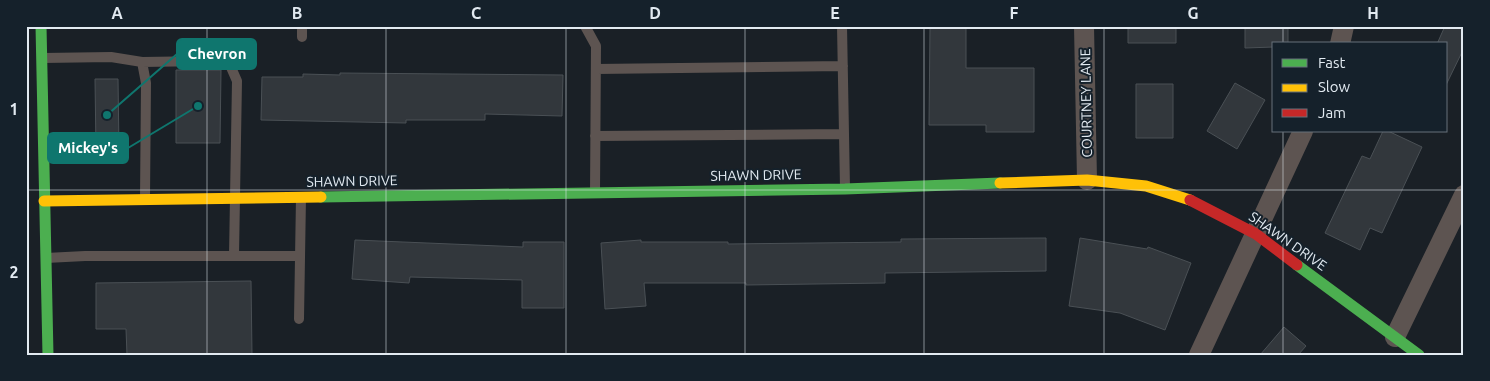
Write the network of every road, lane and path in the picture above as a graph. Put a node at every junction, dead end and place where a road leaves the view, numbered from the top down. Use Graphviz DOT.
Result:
graph roads {
  1 [pos="585,26"];
  2 [pos="842,26"];
  3 [pos="1084,26"];
  4 [pos="1344,26"];
  5 [pos="38,31"];
  6 [pos="1340,42"];
  7 [pos="41,58"];
  8 [pos="142,62"];
  9 [pos="843,66"];
  10 [pos="596,70"];
  11 [pos="1303,132"];
  12 [pos="844,134"];
  13 [pos="595,136"];
  14 [pos="1087,180"];
  15 [pos="845,189"];
  16 [pos="595,192"];
  17 [pos="1464,195"];
  18 [pos="301,197"];
  19 [pos="235,198"];
  20 [pos="145,199"];
  21 [pos="44,201"];
  22 [pos="1256,234"];
  23 [pos="234,255"];
  24 [pos="300,256"];
  25 [pos="45,258"];
  26 [pos="299,319"];
  27 [pos="1395,337"];
  28 [pos="48,355"];
  29 [pos="1199,355"];
  30 [pos="1419,355"];
  1 -- 10 [label="lane"];
  2 -- 9 [label="lane"];
  3 -- 14 [label="street, COURTNEY LANE"];
  4 -- 6 [label="street"];
  5 -- 7 [label="street"];
  7 -- 8 [label="lane"];
  7 -- 21 [label="street"];
  8 -- 19 [label="lane"];
  8 -- 20 [label="lane"];
  9 -- 10 [label="lane"];
  9 -- 12 [label="lane"];
  10 -- 13 [label="lane"];
  11 -- 22 [label="street"];
  12 -- 13 [label="lane"];
  12 -- 15 [label="lane"];
  13 -- 16 [label="lane"];
  14 -- 15 [label="street, SHAWN DRIVE"];
  14 -- 22 [label="street, SHAWN DRIVE"];
  15 -- 16 [label="street, SHAWN DRIVE"];
  16 -- 18 [label="street, SHAWN DRIVE"];
  17 -- 27 [label="street"];
  18 -- 19 [label="street, SHAWN DRIVE"];
  18 -- 24 [label="lane"];
  19 -- 20 [label="street, SHAWN DRIVE"];
  19 -- 23 [label="lane"];
  20 -- 21 [label="street, SHAWN DRIVE"];
  21 -- 25 [label="street"];
  22 -- 27 [label="street, SHAWN DRIVE"];
  22 -- 29 [label="street"];
  23 -- 24 [label="lane"];
  23 -- 25 [label="lane"];
  24 -- 26 [label="lane"];
  25 -- 28 [label="street"];
  27 -- 30 [label="street, SHAWN DRIVE"];
}
